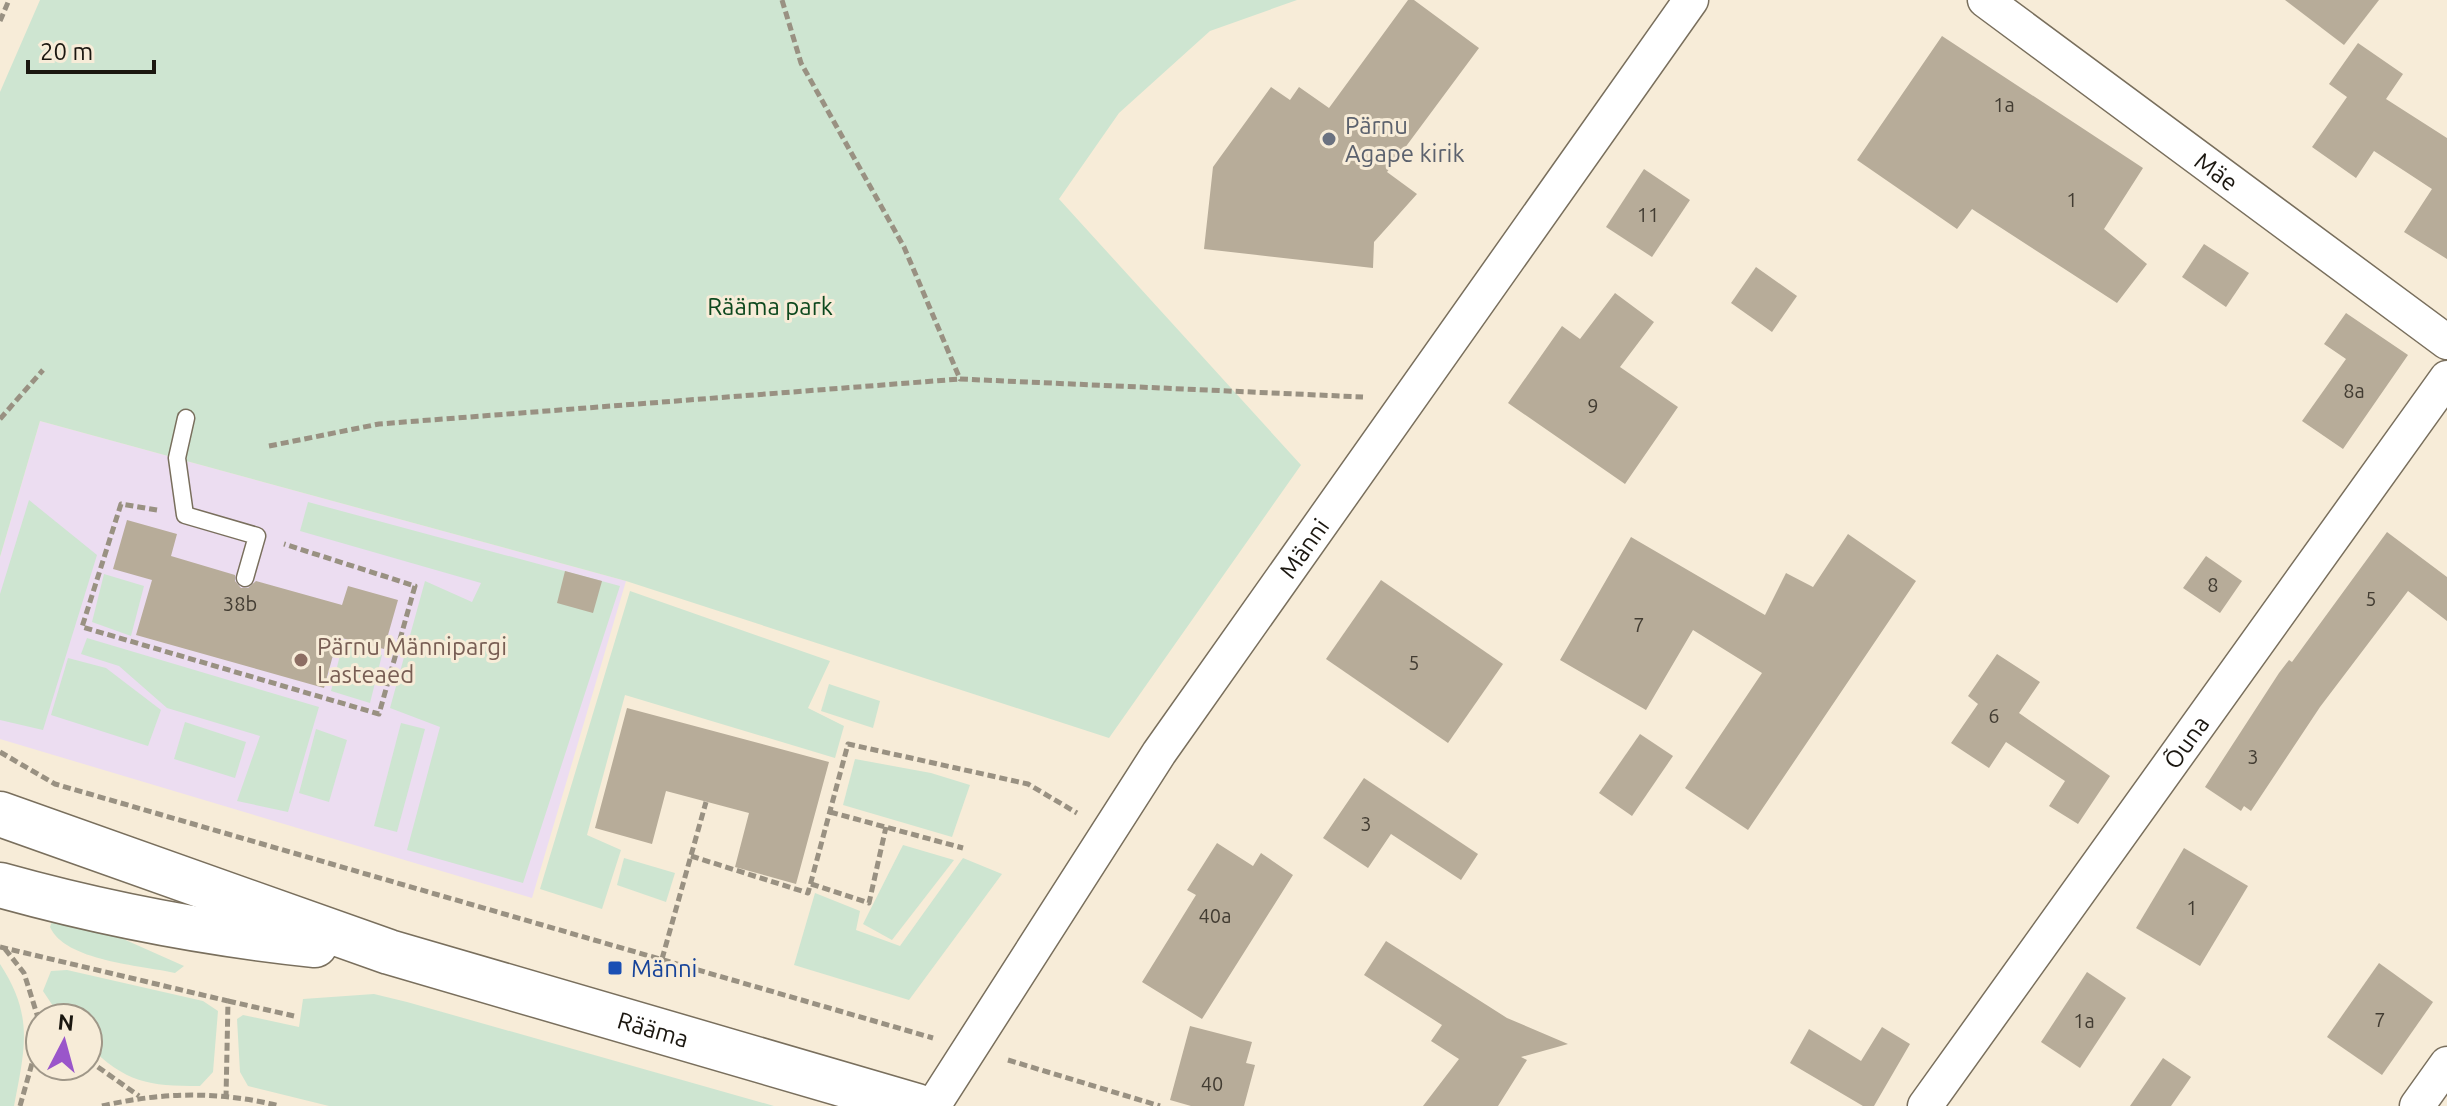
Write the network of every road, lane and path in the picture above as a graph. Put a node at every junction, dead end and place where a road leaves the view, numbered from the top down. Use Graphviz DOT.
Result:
graph roads {
  1 [pos="9,0"];
  2 [pos="782,0"];
  3 [pos="1691,0"];
  4 [pos="1985,0"];
  5 [pos="0,21"];
  6 [pos="2447,342"];
  7 [pos="43,370"];
  8 [pos="2447,378"];
  9 [pos="960,379"];
  10 [pos="1409,399"];
  11 [pos="186,418"];
  12 [pos="0,419"];
  13 [pos="269,446"];
  14 [pos="185,515"];
  15 [pos="257,536"];
  16 [pos="245,578"];
  17 [pos="0,752"];
  18 [pos="706,802"];
  19 [pos="830,812"];
  20 [pos="0,814"];
  21 [pos="886,827"];
  22 [pos="1109,833"];
  23 [pos="963,848"];
  24 [pos="691,856"];
  25 [pos="811,884"];
  26 [pos="0,885"];
  27 [pos="2,948"];
  28 [pos="389,952"];
  29 [pos="662,959"];
  30 [pos="228,1001"];
  31 [pos="33,1002"];
  32 [pos="294,1016"];
  33 [pos="971,1049"];
  34 [pos="2447,1064"];
  35 [pos="104,1071"];
  36 [pos="27,1082"];
  37 [pos="140,1097"];
  38 [pos="226,1098"];
  39 [pos="20,1106"];
  40 [pos="102,1106"];
  41 [pos="280,1106"];
  42 [pos="917,1106"];
  43 [pos="933,1106"];
  44 [pos="1160,1106"];
  45 [pos="1925,1106"];
  46 [pos="2417,1106"];
  1 -- 5 [label="path"];
  2 -- 9 [label="path"];
  3 -- 10 [label="street, Männi"];
  4 -- 6 [label="street, Mäe"];
  7 -- 12 [label="path"];
  8 -- 45 [label="street, Õuna"];
  9 -- 10 [label="path"];
  9 -- 13 [label="path"];
  10 -- 22 [label="street, Männi"];
  11 -- 14 [label="lane"];
  14 -- 15 [label="lane"];
  14 -- 15 [label="path"];
  15 -- 16 [label="lane"];
  17 -- 29 [label="path"];
  18 -- 24 [label="path"];
  19 -- 21 [label="path"];
  19 -- 22 [label="path"];
  19 -- 25 [label="path"];
  20 -- 28 [label="main road, Rääma"];
  21 -- 23 [label="path"];
  21 -- 25 [label="path"];
  22 -- 33 [label="street, Männi"];
  24 -- 25 [label="path"];
  24 -- 29 [label="path"];
  26 -- 28 [label="main road, Rääma"];
  27 -- 30 [label="path"];
  27 -- 31 [label="path"];
  28 -- 42 [label="main road, Rääma"];
  29 -- 33 [label="path"];
  30 -- 32 [label="path"];
  30 -- 38 [label="path"];
  33 -- 43 [label="street, Männi"];
  33 -- 44 [label="path"];
  34 -- 46 [label="street"];
  35 -- 37 [label="path"];
  36 -- 39 [label="path"];
  37 -- 38 [label="path"];
  37 -- 40 [label="path"];
  38 -- 41 [label="path"];
}
